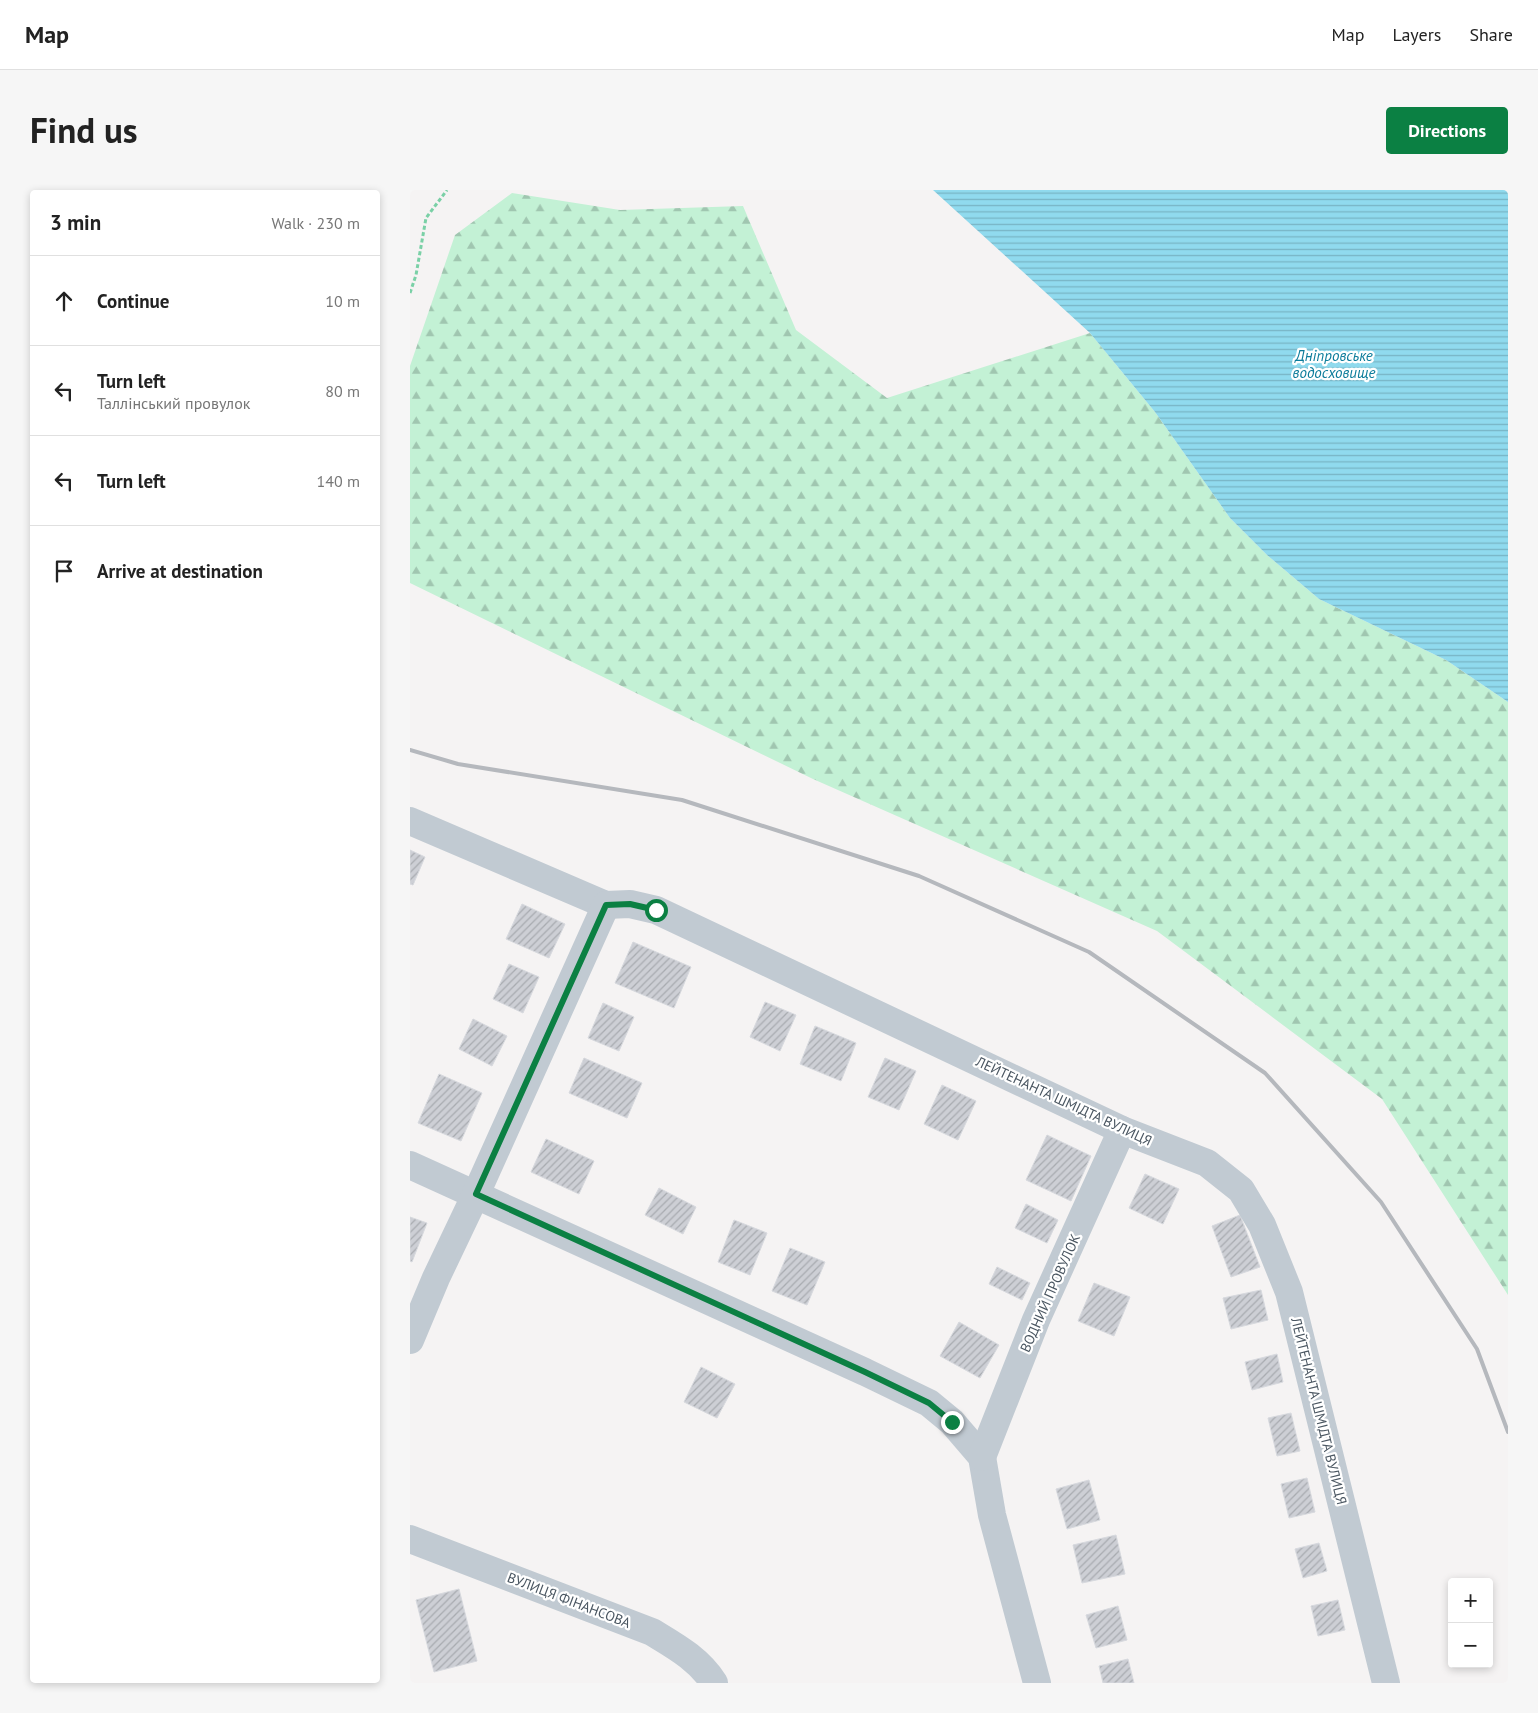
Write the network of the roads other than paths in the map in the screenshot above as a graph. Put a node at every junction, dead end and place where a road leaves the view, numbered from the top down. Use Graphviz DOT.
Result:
graph roads {
  1 [pos="410,821"];
  2 [pos="606,905"];
  3 [pos="1122,1130"];
  4 [pos="410,1164"];
  5 [pos="476,1194"];
  6 [pos="410,1340"];
  7 [pos="982,1457"];
  8 [pos="410,1539"];
  9 [pos="714,1683"];
  10 [pos="1037,1683"];
  11 [pos="1386,1683"];
  1 -- 2 [label="street, ЛЕЙТЕНАНТА ШМІДТА ВУЛИЦЯ"];
  2 -- 3 [label="street, ЛЕЙТЕНАНТА ШМІДТА ВУЛИЦЯ"];
  2 -- 5 [label="street"];
  3 -- 7 [label="street, ВОДНИЙ ПРОВУЛОК"];
  3 -- 11 [label="street, ЛЕЙТЕНАНТА ШМІДТА ВУЛИЦЯ"];
  4 -- 5 [label="street"];
  5 -- 6 [label="street"];
  5 -- 7 [label="street"];
  7 -- 10 [label="street"];
  8 -- 9 [label="street, ВУЛИЦЯ ФІНАНСОВА"];
}
